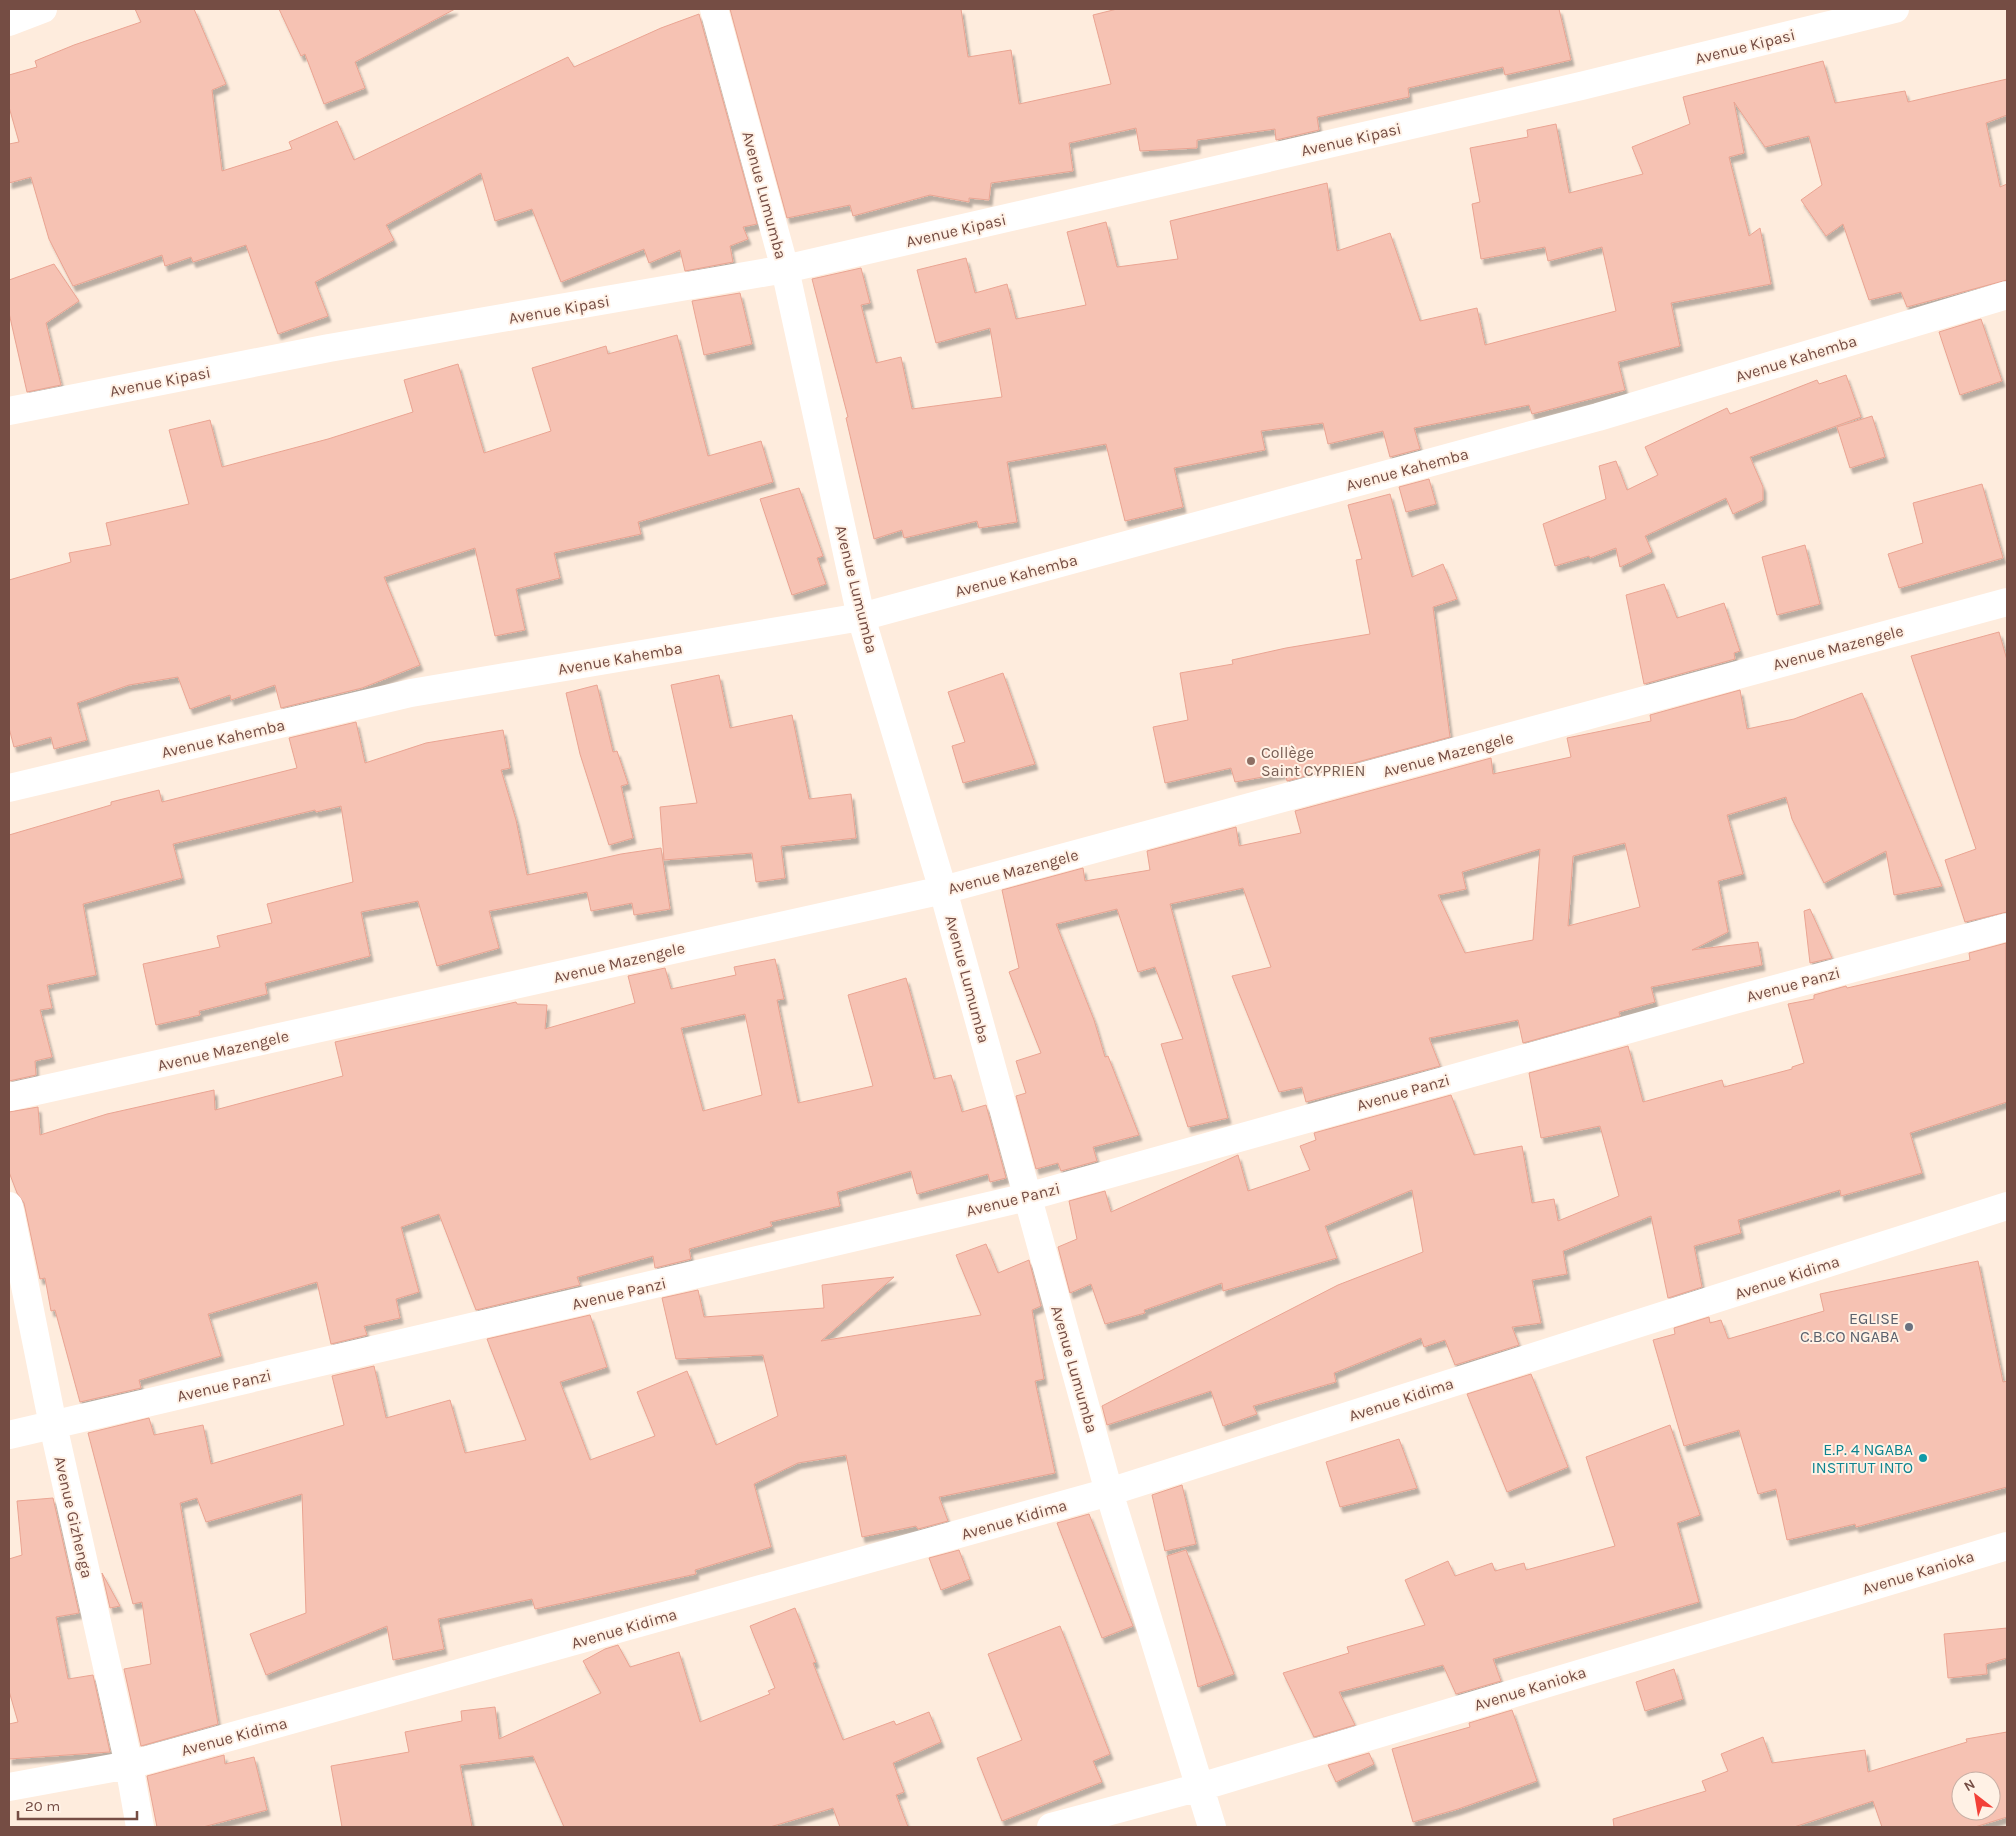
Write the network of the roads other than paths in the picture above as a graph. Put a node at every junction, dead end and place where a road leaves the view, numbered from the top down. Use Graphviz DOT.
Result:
graph roads {
  1 [pos="42,9"];
  2 [pos="714,9"];
  3 [pos="1895,9"];
  4 [pos="9,22"];
  5 [pos="785,269"];
  6 [pos="2007,295"];
  7 [pos="9,411"];
  8 [pos="2007,602"];
  9 [pos="861,617"];
  10 [pos="9,788"];
  11 [pos="943,890"];
  12 [pos="2007,927"];
  13 [pos="9,1098"];
  14 [pos="1026,1197"];
  15 [pos="9,1206"];
  16 [pos="2007,1206"];
  17 [pos="53,1425"];
  18 [pos="9,1435"];
  19 [pos="1109,1492"];
  20 [pos="2007,1546"];
  21 [pos="129,1765"];
  22 [pos="9,1787"];
  23 [pos="1200,1787"];
  24 [pos="140,1827"];
  25 [pos="1051,1827"];
  26 [pos="1212,1827"];
  1 -- 4 [label="street"];
  2 -- 5 [label="street, Avenue Lumumba"];
  3 -- 5 [label="street, Avenue Kipasi"];
  5 -- 7 [label="street, Avenue Kipasi"];
  5 -- 9 [label="street, Avenue Lumumba"];
  6 -- 9 [label="street, Avenue Kahemba"];
  8 -- 11 [label="street, Avenue Mazengele"];
  9 -- 10 [label="street, Avenue Kahemba"];
  9 -- 11 [label="street, Avenue Lumumba"];
  11 -- 13 [label="street, Avenue Mazengele"];
  11 -- 14 [label="street, Avenue Lumumba"];
  12 -- 14 [label="street, Avenue Panzi"];
  14 -- 17 [label="street, Avenue Panzi"];
  14 -- 19 [label="street, Avenue Lumumba"];
  15 -- 17 [label="street, Avenue Gizhenga"];
  16 -- 19 [label="street, Avenue Kidima"];
  17 -- 18 [label="street, Avenue Panzi"];
  17 -- 21 [label="street, Avenue Gizhenga"];
  19 -- 21 [label="street, Avenue Kidima"];
  19 -- 23 [label="street, Avenue Lumumba"];
  20 -- 23 [label="street, Avenue Kanioka"];
  21 -- 22 [label="street, Avenue Kidima"];
  21 -- 24 [label="street, Avenue Gizhenga"];
  23 -- 25 [label="street, Avenue Kanioka"];
  23 -- 26 [label="street, Avenue Lumumba"];
}
